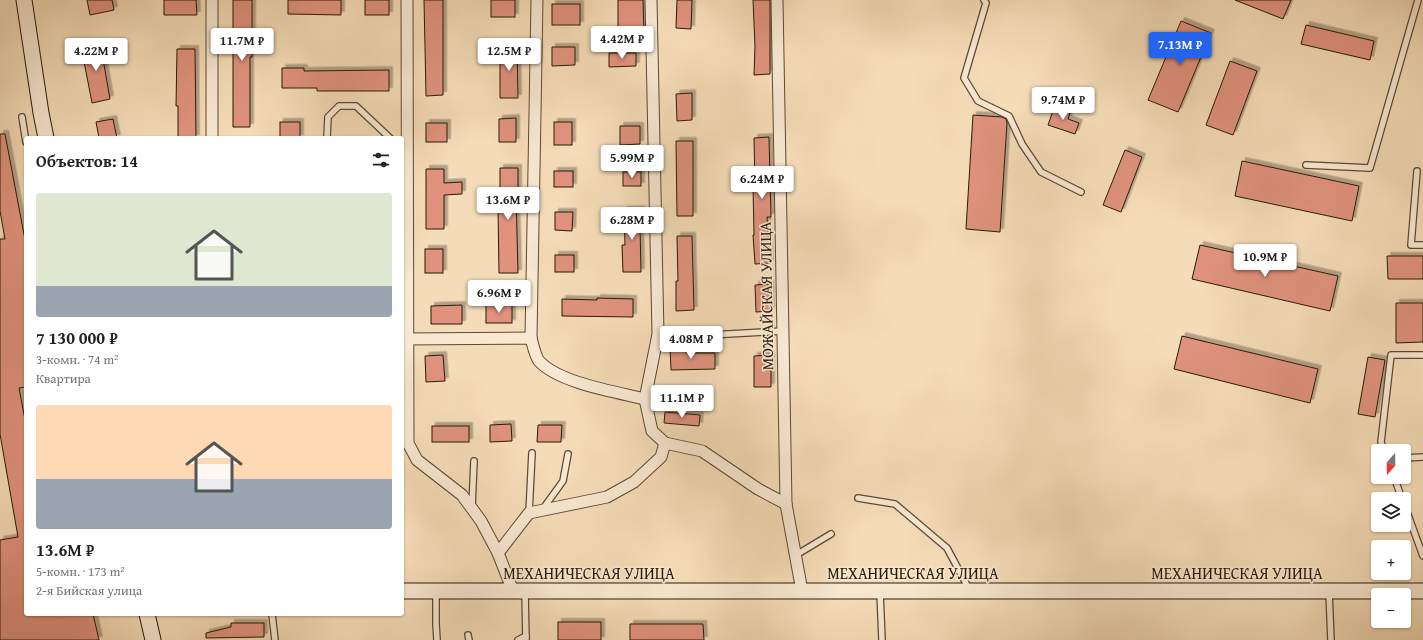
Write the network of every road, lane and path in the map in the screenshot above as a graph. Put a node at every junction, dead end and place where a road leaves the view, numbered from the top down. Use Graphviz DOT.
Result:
graph roads {
  1 [pos="24,0"];
  2 [pos="212,0"];
  3 [pos="407,0"];
  4 [pos="537,0"];
  5 [pos="651,0"];
  6 [pos="777,0"];
  7 [pos="984,0"];
  8 [pos="1418,0"];
  9 [pos="22,116"];
  10 [pos="25,136"];
  11 [pos="46,136"];
  12 [pos="212,136"];
  13 [pos="327,136"];
  14 [pos="388,136"];
  15 [pos="405,151"];
  16 [pos="1306,165"];
  17 [pos="1417,171"];
  18 [pos="405,174"];
  19 [pos="1081,192"];
  20 [pos="1423,245"];
  21 [pos="783,331"];
  22 [pos="531,338"];
  23 [pos="657,338"];
  24 [pos="405,339"];
  25 [pos="1423,355"];
  26 [pos="645,399"];
  27 [pos="665,442"];
  28 [pos="1382,444"];
  29 [pos="532,453"];
  30 [pos="568,454"];
  31 [pos="1423,457"];
  32 [pos="1411,458"];
  33 [pos="474,461"];
  34 [pos="858,498"];
  35 [pos="786,504"];
  36 [pos="472,507"];
  37 [pos="542,510"];
  38 [pos="530,513"];
  39 [pos="1411,523"];
  40 [pos="831,534"];
  41 [pos="498,553"];
  42 [pos="796,555"];
  43 [pos="1423,556"];
  44 [pos="404,591"];
  45 [pos="436,591"];
  46 [pos="519,591"];
  47 [pos="802,591"];
  48 [pos="880,591"];
  49 [pos="970,591"];
  50 [pos="1328,591"];
  51 [pos="1423,591"];
  52 [pos="147,616"];
  53 [pos="272,616"];
  54 [pos="526,638"];
  55 [pos="153,640"];
  56 [pos="275,640"];
  57 [pos="437,640"];
  58 [pos="518,640"];
  59 [pos="882,640"];
  60 [pos="1331,640"];
  1 -- 11 [label="street"];
  2 -- 12 [label="street"];
  3 -- 15 [label="street"];
  4 -- 22 [label="street"];
  5 -- 23 [label="street"];
  6 -- 21 [label="street, МОЖАЙСКАЯ УЛИЦА"];
  7 -- 19 [label="lane"];
  8 -- 16 [label="lane"];
  9 -- 10 [label="lane"];
  13 -- 14 [label="lane"];
  15 -- 18 [label="street"];
  17 -- 20 [label="lane"];
  18 -- 24 [label="street"];
  21 -- 23 [label="lane"];
  21 -- 35 [label="street, МОЖАЙСКАЯ УЛИЦА"];
  22 -- 24 [label="street"];
  22 -- 26 [label="street"];
  23 -- 26 [label="street"];
  24 -- 36 [label="street"];
  25 -- 28 [label="lane"];
  26 -- 27 [label="street"];
  27 -- 35 [label="street"];
  27 -- 37 [label="street"];
  29 -- 38 [label="lane"];
  30 -- 37 [label="lane"];
  31 -- 32 [label="lane"];
  33 -- 36 [label="lane"];
  34 -- 49 [label="lane"];
  35 -- 42 [label="street, МОЖАЙСКАЯ УЛИЦА"];
  36 -- 41 [label="street"];
  37 -- 38 [label="street"];
  38 -- 41 [label="street"];
  39 -- 43 [label="lane"];
  40 -- 42 [label="lane"];
  41 -- 46 [label="street"];
  42 -- 47 [label="street, МОЖАЙСКАЯ УЛИЦА"];
  44 -- 45 [label="street, МЕХАНИЧЕСКАЯ УЛИЦА"];
  45 -- 46 [label="street, МЕХАНИЧЕСКАЯ УЛИЦА"];
  45 -- 57 [label="lane"];
  46 -- 47 [label="street, МЕХАНИЧЕСКАЯ УЛИЦА"];
  46 -- 54 [label="lane"];
  47 -- 48 [label="street, МЕХАНИЧЕСКАЯ УЛИЦА"];
  48 -- 49 [label="street, МЕХАНИЧЕСКАЯ УЛИЦА"];
  48 -- 59 [label="lane"];
  49 -- 50 [label="street, МЕХАНИЧЕСКАЯ УЛИЦА"];
  50 -- 51 [label="street, МЕХАНИЧЕСКАЯ УЛИЦА"];
  50 -- 60 [label="lane"];
  52 -- 55 [label="street"];
  53 -- 56 [label="lane"];
  54 -- 58 [label="lane"];
}
